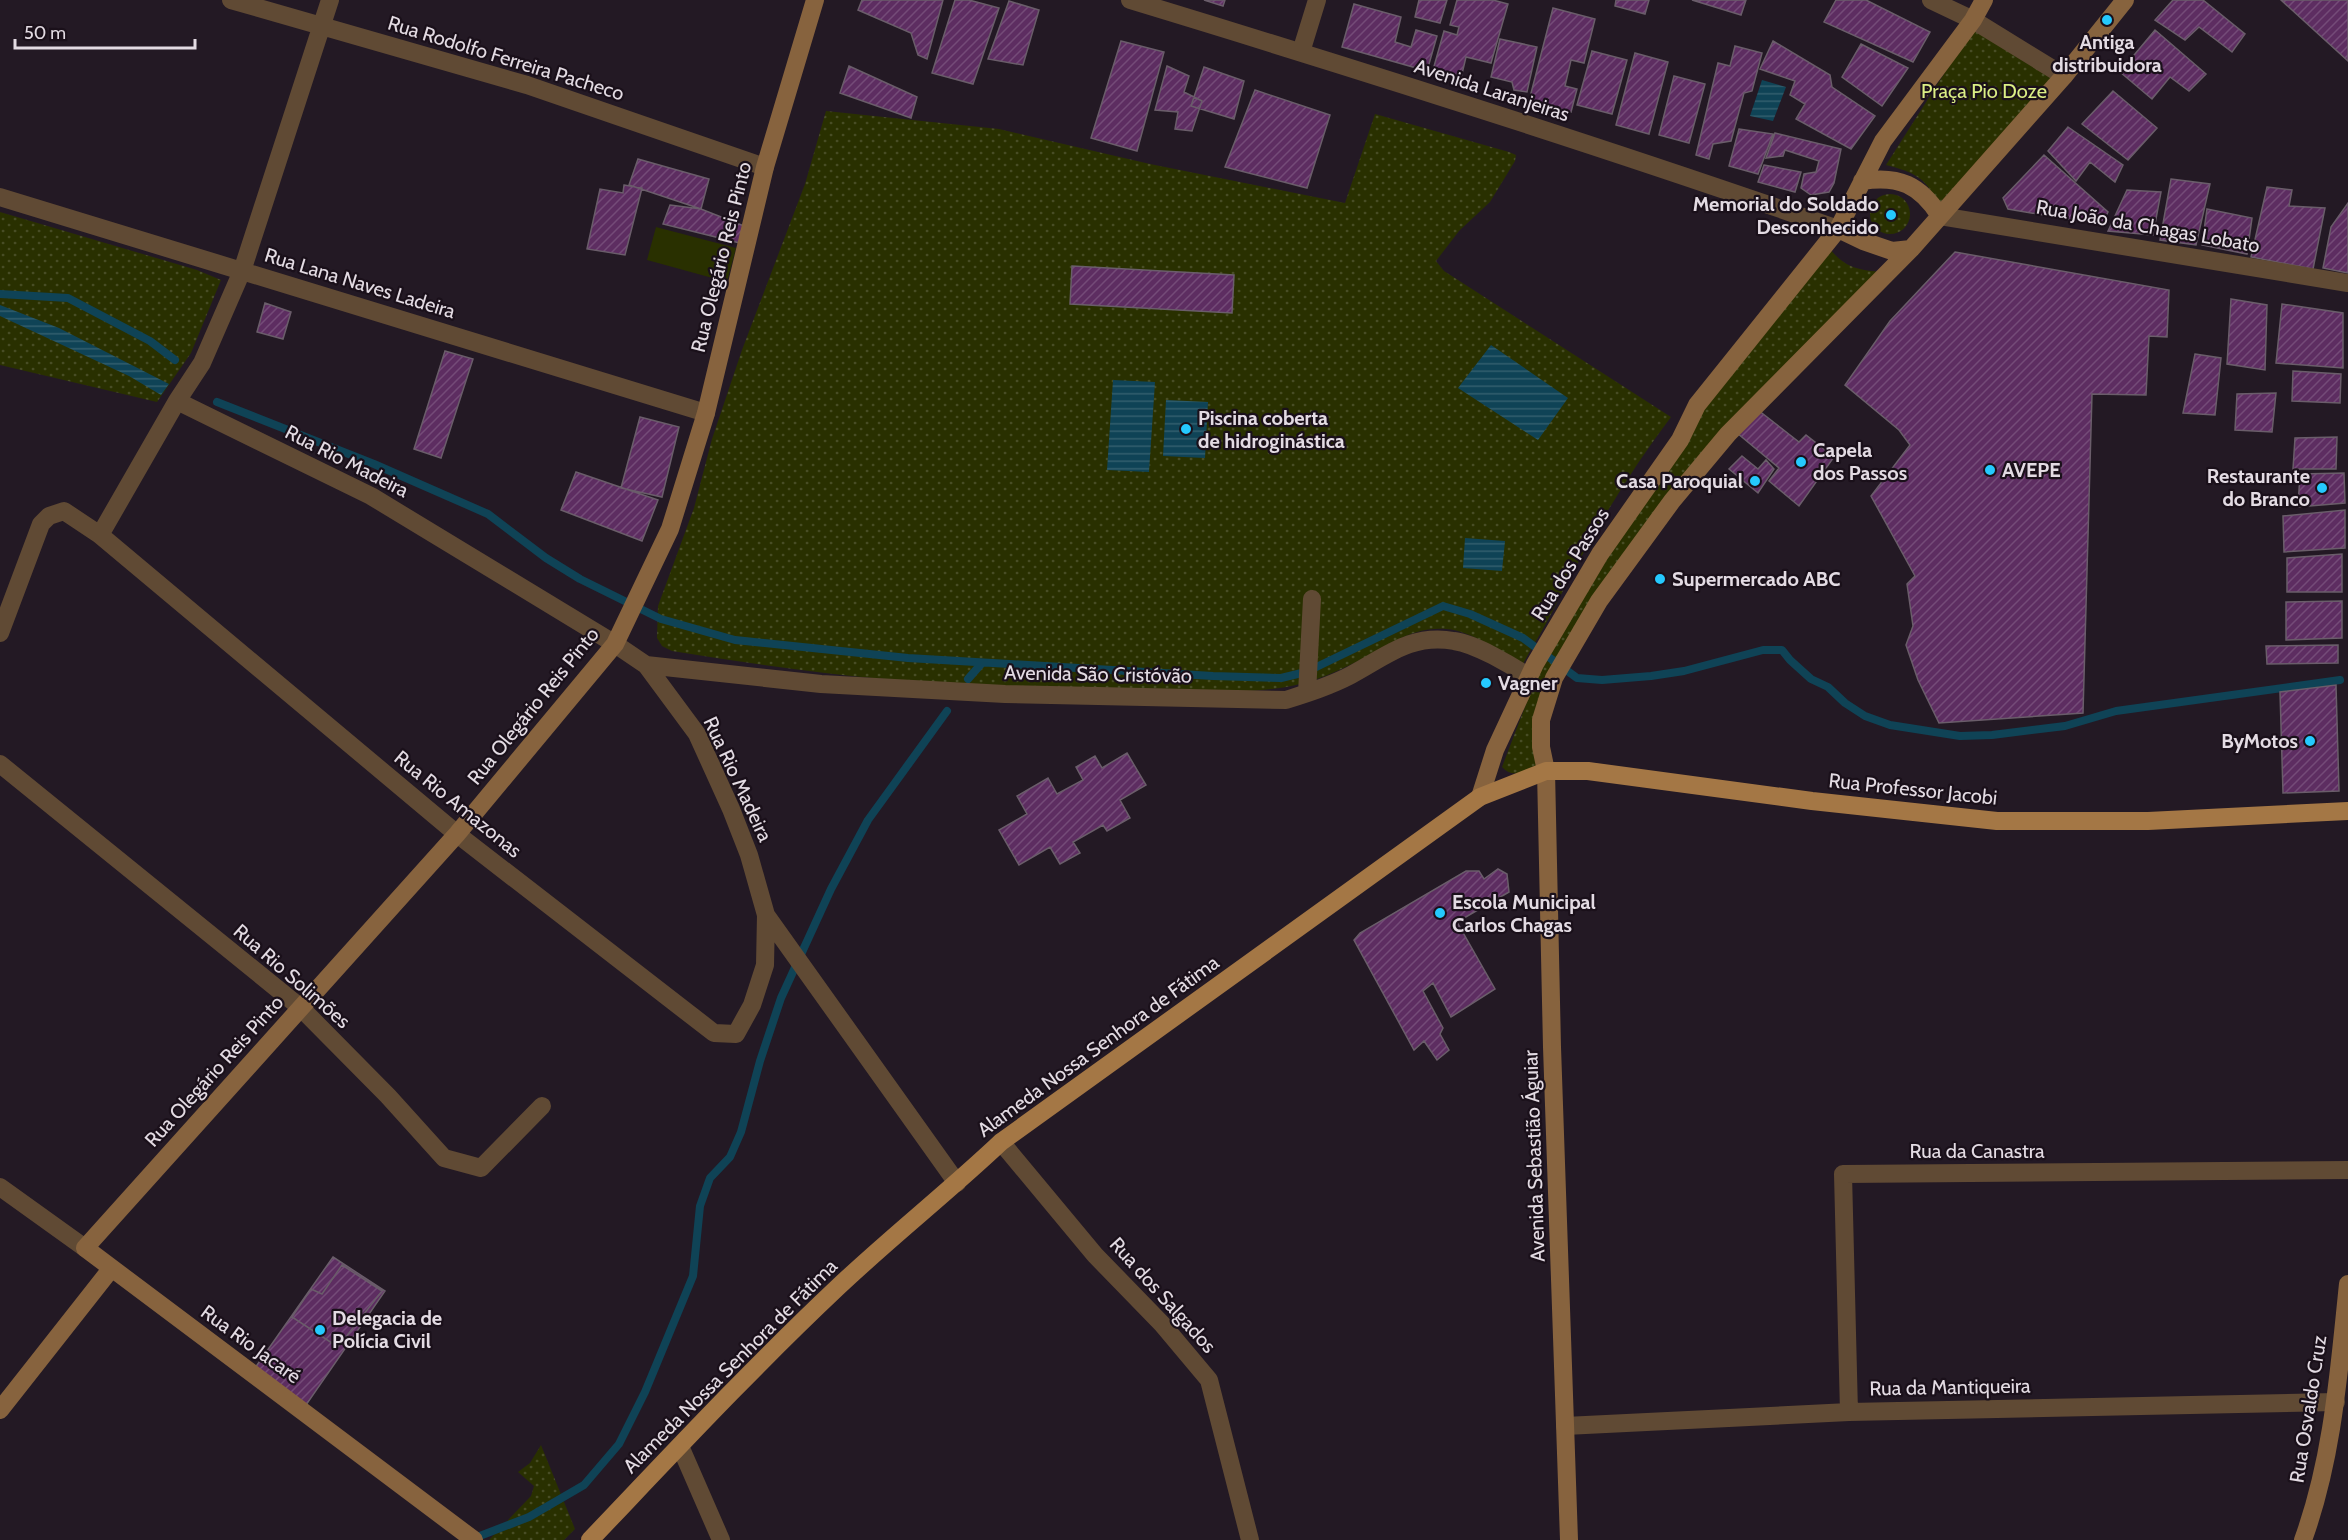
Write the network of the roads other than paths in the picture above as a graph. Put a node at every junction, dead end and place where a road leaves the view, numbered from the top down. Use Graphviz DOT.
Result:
graph roads {
  1 [pos="231,0"];
  2 [pos="330,0"];
  3 [pos="814,0"];
  4 [pos="1130,0"];
  5 [pos="1317,0"];
  6 [pos="1931,0"];
  7 [pos="1984,0"];
  8 [pos="2125,0"];
  9 [pos="1973,20"];
  10 [pos="321,25"];
  11 [pos="1301,52"];
  12 [pos="2064,76"];
  13 [pos="765,167"];
  14 [pos="1862,182"];
  15 [pos="0,197"];
  16 [pos="1940,216"];
  17 [pos="1838,229"];
  18 [pos="1911,249"];
  19 [pos="243,271"];
  20 [pos="2348,283"];
  21 [pos="177,401"];
  22 [pos="706,413"];
  23 [pos="100,536"];
  24 [pos="1312,599"];
  25 [pos="0,633"];
  26 [pos="615,644"];
  27 [pos="646,665"];
  28 [pos="1532,670"];
  29 [pos="1307,693"];
  30 [pos="0,764"];
  31 [pos="1546,771"];
  32 [pos="1480,797"];
  33 [pos="2348,811"];
  34 [pos="457,834"];
  35 [pos="766,915"];
  36 [pos="301,1008"];
  37 [pos="542,1106"];
  38 [pos="1001,1142"];
  39 [pos="2348,1170"];
  40 [pos="957,1184"];
  41 [pos="0,1187"];
  42 [pos="85,1248"];
  43 [pos="111,1269"];
  44 [pos="2348,1284"];
  45 [pos="2336,1402"];
  46 [pos="0,1410"];
  47 [pos="1849,1412"];
  48 [pos="1565,1426"];
  49 [pos="680,1446"];
  50 [pos="474,1540"];
  51 [pos="590,1540"];
  52 [pos="721,1540"];
  53 [pos="1250,1540"];
  54 [pos="1569,1540"];
  55 [pos="2303,1540"];
  1 -- 10 [label="street, Rua Rodolfo Ferreira Pacheco"];
  2 -- 10 [label="street"];
  3 -- 13 [label="street, Rua Olegário Reis Pinto"];
  4 -- 11 [label="street, Avenida Laranjeiras"];
  5 -- 11 [label="street"];
  6 -- 9 [label="street"];
  7 -- 9 [label="street"];
  8 -- 12 [label="street"];
  9 -- 12 [label="street"];
  9 -- 14 [label="street"];
  10 -- 13 [label="street, Rua Rodolfo Ferreira Pacheco"];
  10 -- 19 [label="street"];
  11 -- 17 [label="street, Avenida Laranjeiras"];
  12 -- 16 [label="street"];
  13 -- 22 [label="street, Rua Olegário Reis Pinto"];
  14 -- 16 [label="street"];
  14 -- 17 [label="street"];
  15 -- 19 [label="street, Rua Lana Naves Ladeira"];
  16 -- 18 [label="street"];
  16 -- 20 [label="street, Rua João da Chagas Lobato"];
  17 -- 18 [label="street"];
  17 -- 28 [label="street, Rua dos Passos"];
  18 -- 31 [label="street"];
  19 -- 21 [label="street"];
  19 -- 22 [label="street, Rua Lana Naves Ladeira"];
  21 -- 23 [label="street"];
  21 -- 26 [label="street, Rua Rio Madeira"];
  22 -- 26 [label="street, Rua Olegário Reis Pinto"];
  23 -- 25 [label="street, Rua Rio Amazonas"];
  23 -- 34 [label="street, Rua Rio Amazonas"];
  24 -- 29 [label="street"];
  26 -- 27 [label="street, Rua Rio Madeira"];
  26 -- 34 [label="street, Rua Olegário Reis Pinto"];
  27 -- 29 [label="street, Avenida São Cristóvão"];
  27 -- 35 [label="street, Rua Rio Madeira"];
  28 -- 29 [label="street, Avenida São Cristóvão"];
  28 -- 32 [label="street, Rua dos Passos"];
  30 -- 36 [label="street, Rua Rio Solimões"];
  31 -- 32 [label="main road, Rua Professor Jacobi"];
  31 -- 33 [label="main road, Rua Professor Jacobi"];
  31 -- 48 [label="street, Avenida Sebastião Águiar"];
  32 -- 38 [label="main road, Alameda Nossa Senhora de Fátima"];
  34 -- 35 [label="street, Rua Rio Amazonas"];
  34 -- 36 [label="street, Rua Olegário Reis Pinto"];
  35 -- 40 [label="street, Rua Rio Madeira"];
  36 -- 37 [label="street, Rua Rio Solimões"];
  36 -- 42 [label="street, Rua Olegário Reis Pinto"];
  38 -- 40 [label="main road, Alameda Nossa Senhora de Fátima"];
  38 -- 53 [label="street, Rua dos Salgados"];
  39 -- 47 [label="street, Rua da Canastra"];
  40 -- 49 [label="main road, Alameda Nossa Senhora de Fátima"];
  41 -- 42 [label="street, Rua Rio Jacaré"];
  42 -- 43 [label="street, Rua Rio Jacaré"];
  43 -- 46 [label="street"];
  43 -- 50 [label="street, Rua Rio Jacaré"];
  44 -- 45 [label="street, Rua Osvaldo Cruz"];
  45 -- 47 [label="street, Rua da Mantiqueira"];
  45 -- 55 [label="street, Rua Osvaldo Cruz"];
  47 -- 48 [label="street, Rua da Mantiqueira"];
  48 -- 54 [label="street, Avenida Sebastião Águiar"];
  49 -- 51 [label="main road, Alameda Nossa Senhora de Fátima"];
  49 -- 52 [label="street"];
}
